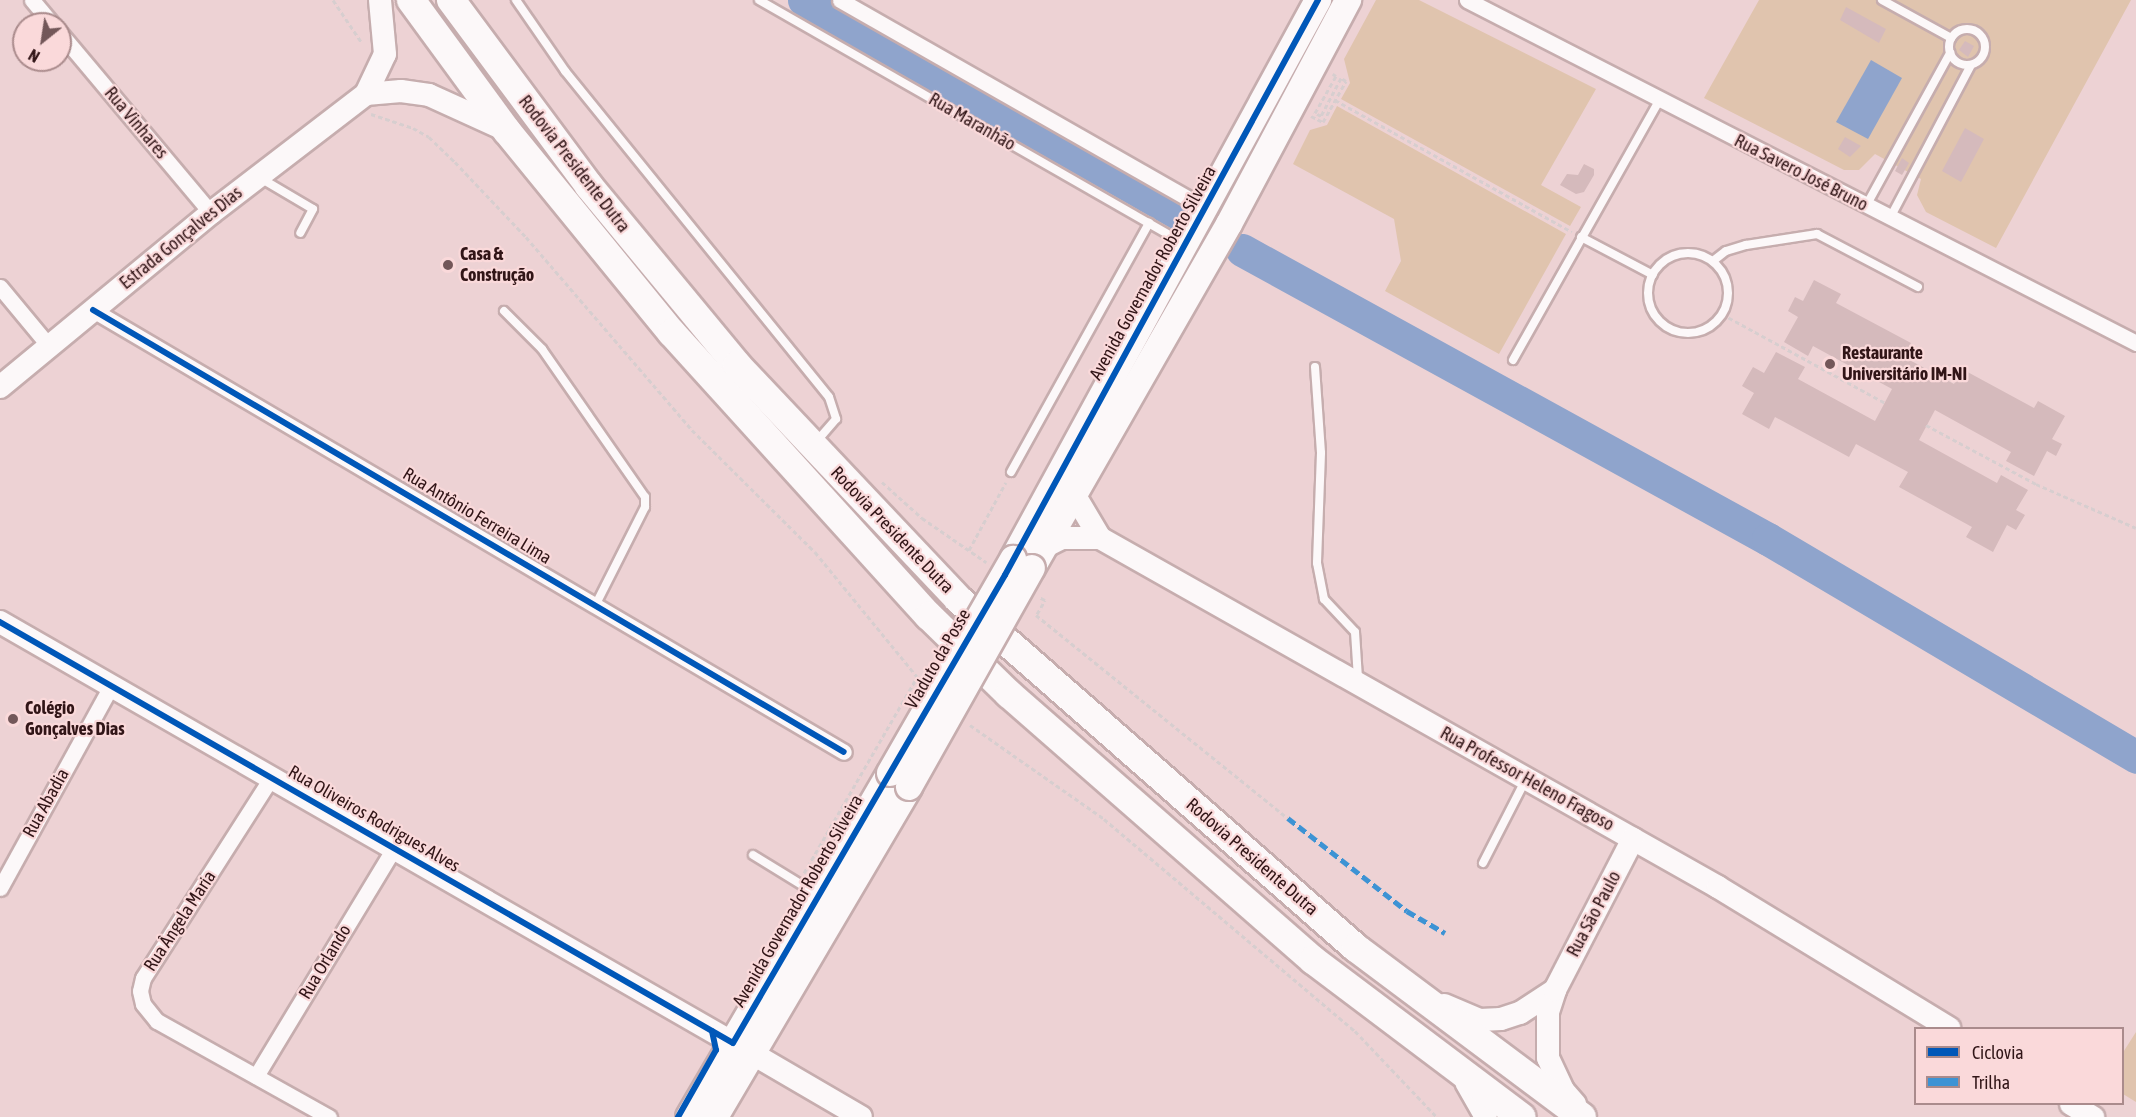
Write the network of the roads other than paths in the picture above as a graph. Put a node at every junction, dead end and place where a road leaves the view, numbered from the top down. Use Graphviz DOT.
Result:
graph roads {
  1 [pos="32,0"];
  2 [pos="381,0"];
  3 [pos="411,0"];
  4 [pos="451,0"];
  5 [pos="516,0"];
  6 [pos="759,0"];
  7 [pos="840,0"];
  8 [pos="1318,0"];
  9 [pos="1348,0"];
  10 [pos="1467,0"];
  11 [pos="1882,0"];
  12 [pos="42,12"];
  13 [pos="1951,38"];
  14 [pos="72,47"];
  15 [pos="1950,53"];
  16 [pos="1971,65"];
  17 [pos="362,97"];
  18 [pos="1659,101"];
  19 [pos="507,131"];
  20 [pos="258,177"];
  21 [pos="1866,206"];
  22 [pos="1205,208"];
  23 [pos="211,213"];
  24 [pos="1890,218"];
  25 [pos="1149,223"];
  26 [pos="300,233"];
  27 [pos="1581,237"];
  28 [pos="1185,244"];
  29 [pos="1713,261"];
  30 [pos="1653,275"];
  31 [pos="0,287"];
  32 [pos="1918,287"];
  33 [pos="93,310"];
  34 [pos="504,311"];
  35 [pos="2136,343"];
  36 [pos="49,346"];
  37 [pos="1513,360"];
  38 [pos="1315,367"];
  39 [pos="0,387"];
  40 [pos="812,446"];
  41 [pos="1011,472"];
  42 [pos="1075,496"];
  43 [pos="1101,538"];
  44 [pos="1046,546"];
  45 [pos="1023,564"];
  46 [pos="596,604"];
  47 [pos="0,622"];
  48 [pos="111,686"];
  49 [pos="1357,686"];
  50 [pos="844,752"];
  51 [pos="271,778"];
  52 [pos="1526,778"];
  53 [pos="899,780"];
  54 [pos="1633,839"];
  55 [pos="394,848"];
  56 [pos="753,855"];
  57 [pos="1483,863"];
  58 [pos="0,888"];
  59 [pos="808,889"];
  60 [pos="1398,981"];
  61 [pos="1555,990"];
  62 [pos="1945,1027"];
  63 [pos="743,1048"];
  64 [pos="1462,1075"];
  65 [pos="256,1076"];
  66 [pos="2073,1105"];
  67 [pos="329,1117"];
  68 [pos="689,1117"];
  69 [pos="715,1117"];
  70 [pos="861,1117"];
  71 [pos="1486,1117"];
  72 [pos="1521,1117"];
  73 [pos="1584,1117"];
  74 [pos="2093,1117"];
  1 -- 12 [label="street"];
  2 -- 17 [label="street, Estrada Gonçalves Dias"];
  3 -- 19 [label="highway, Rodovia Presidente Dutra"];
  4 -- 40 [label="highway, Rodovia Presidente Dutra"];
  5 -- 40 [label="lane"];
  6 -- 25 [label="lane, Rua Maranhão"];
  7 -- 22 [label="street"];
  8 -- 22 [label="main road, Avenida Governador Roberto Silveira"];
  9 -- 42 [label="main road"];
  10 -- 18 [label="street, Rua Savero José Bruno"];
  11 -- 13 [label="lane"];
  13 -- 15 [label="lane"];
  13 -- 16 [label="lane"];
  14 -- 23 [label="street, Rua Vinhares"];
  15 -- 16 [label="lane"];
  15 -- 21 [label="lane"];
  16 -- 24 [label="lane"];
  17 -- 19 [label="street"];
  17 -- 20 [label="street, Estrada Gonçalves Dias"];
  18 -- 21 [label="street, Rua Savero José Bruno"];
  18 -- 27 [label="lane"];
  19 -- 64 [label="highway, Rodovia Presidente Dutra"];
  20 -- 23 [label="street, Estrada Gonçalves Dias"];
  20 -- 26 [label="lane"];
  21 -- 24 [label="street, Rua Savero José Bruno"];
  22 -- 28 [label="main road, Avenida Governador Roberto Silveira"];
  23 -- 33 [label="street, Estrada Gonçalves Dias"];
  24 -- 35 [label="street, Rua Savero José Bruno"];
  25 -- 28 [label="lane, Rua Maranhão"];
  25 -- 41 [label="lane"];
  27 -- 30 [label="lane"];
  27 -- 37 [label="lane"];
  28 -- 45 [label="main road, Avenida Governador Roberto Silveira"];
  29 -- 30 [label="lane"];
  29 -- 30 [label="lane"];
  29 -- 32 [label="lane"];
  31 -- 36 [label="street"];
  33 -- 36 [label="street, Estrada Gonçalves Dias"];
  33 -- 46 [label="street, Rua Antônio Ferreira Lima"];
  34 -- 46 [label="lane"];
  36 -- 39 [label="street, Estrada Gonçalves Dias"];
  38 -- 49 [label="lane"];
  40 -- 60 [label="highway, Rodovia Presidente Dutra"];
  42 -- 43 [label="street, Rua Professor Heleno Fragoso"];
  42 -- 44 [label="main road"];
  43 -- 44 [label="street, Rua Professor Heleno Fragoso"];
  43 -- 49 [label="street, Rua Professor Heleno Fragoso"];
  44 -- 45 [label="main road"];
  45 -- 53 [label="main road, Viaduto da Posse, bridge"];
  46 -- 50 [label="street, Rua Antônio Ferreira Lima"];
  47 -- 48 [label="street, Rua Oliveiros Rodrigues Alves"];
  48 -- 51 [label="street, Rua Oliveiros Rodrigues Alves"];
  48 -- 58 [label="street, Rua Abadia"];
  49 -- 52 [label="street, Rua Professor Heleno Fragoso"];
  51 -- 55 [label="street, Rua Oliveiros Rodrigues Alves"];
  51 -- 65 [label="street, Rua Ângela Maria"];
  52 -- 54 [label="street, Rua Professor Heleno Fragoso"];
  52 -- 57 [label="lane"];
  53 -- 59 [label="main road, Avenida Governador Roberto Silveira"];
  53 -- 63 [label="main road, Avenida Governador Roberto Silveira"];
  54 -- 61 [label="street, Rua São Paulo"];
  54 -- 62 [label="street, Rua Professor Heleno Fragoso"];
  55 -- 63 [label="street, Rua Oliveiros Rodrigues Alves"];
  55 -- 65 [label="street, Rua Orlando"];
  56 -- 59 [label="lane"];
  59 -- 63 [label="main road, Avenida Governador Roberto Silveira"];
  60 -- 61 [label="street"];
  60 -- 73 [label="highway, Rodovia Presidente Dutra"];
  61 -- 73 [label="street, Rua São Paulo"];
  63 -- 68 [label="main road, Avenida Governador Roberto Silveira"];
  63 -- 69 [label="main road, Avenida Governador Roberto Silveira"];
  63 -- 70 [label="street, Rua Oliveiros Rodrigues Alves"];
  64 -- 71 [label="street"];
  64 -- 72 [label="highway, Rodovia Presidente Dutra"];
  65 -- 67 [label="street, Rua Ângela Maria"];
  66 -- 74 [label="street"];
}
